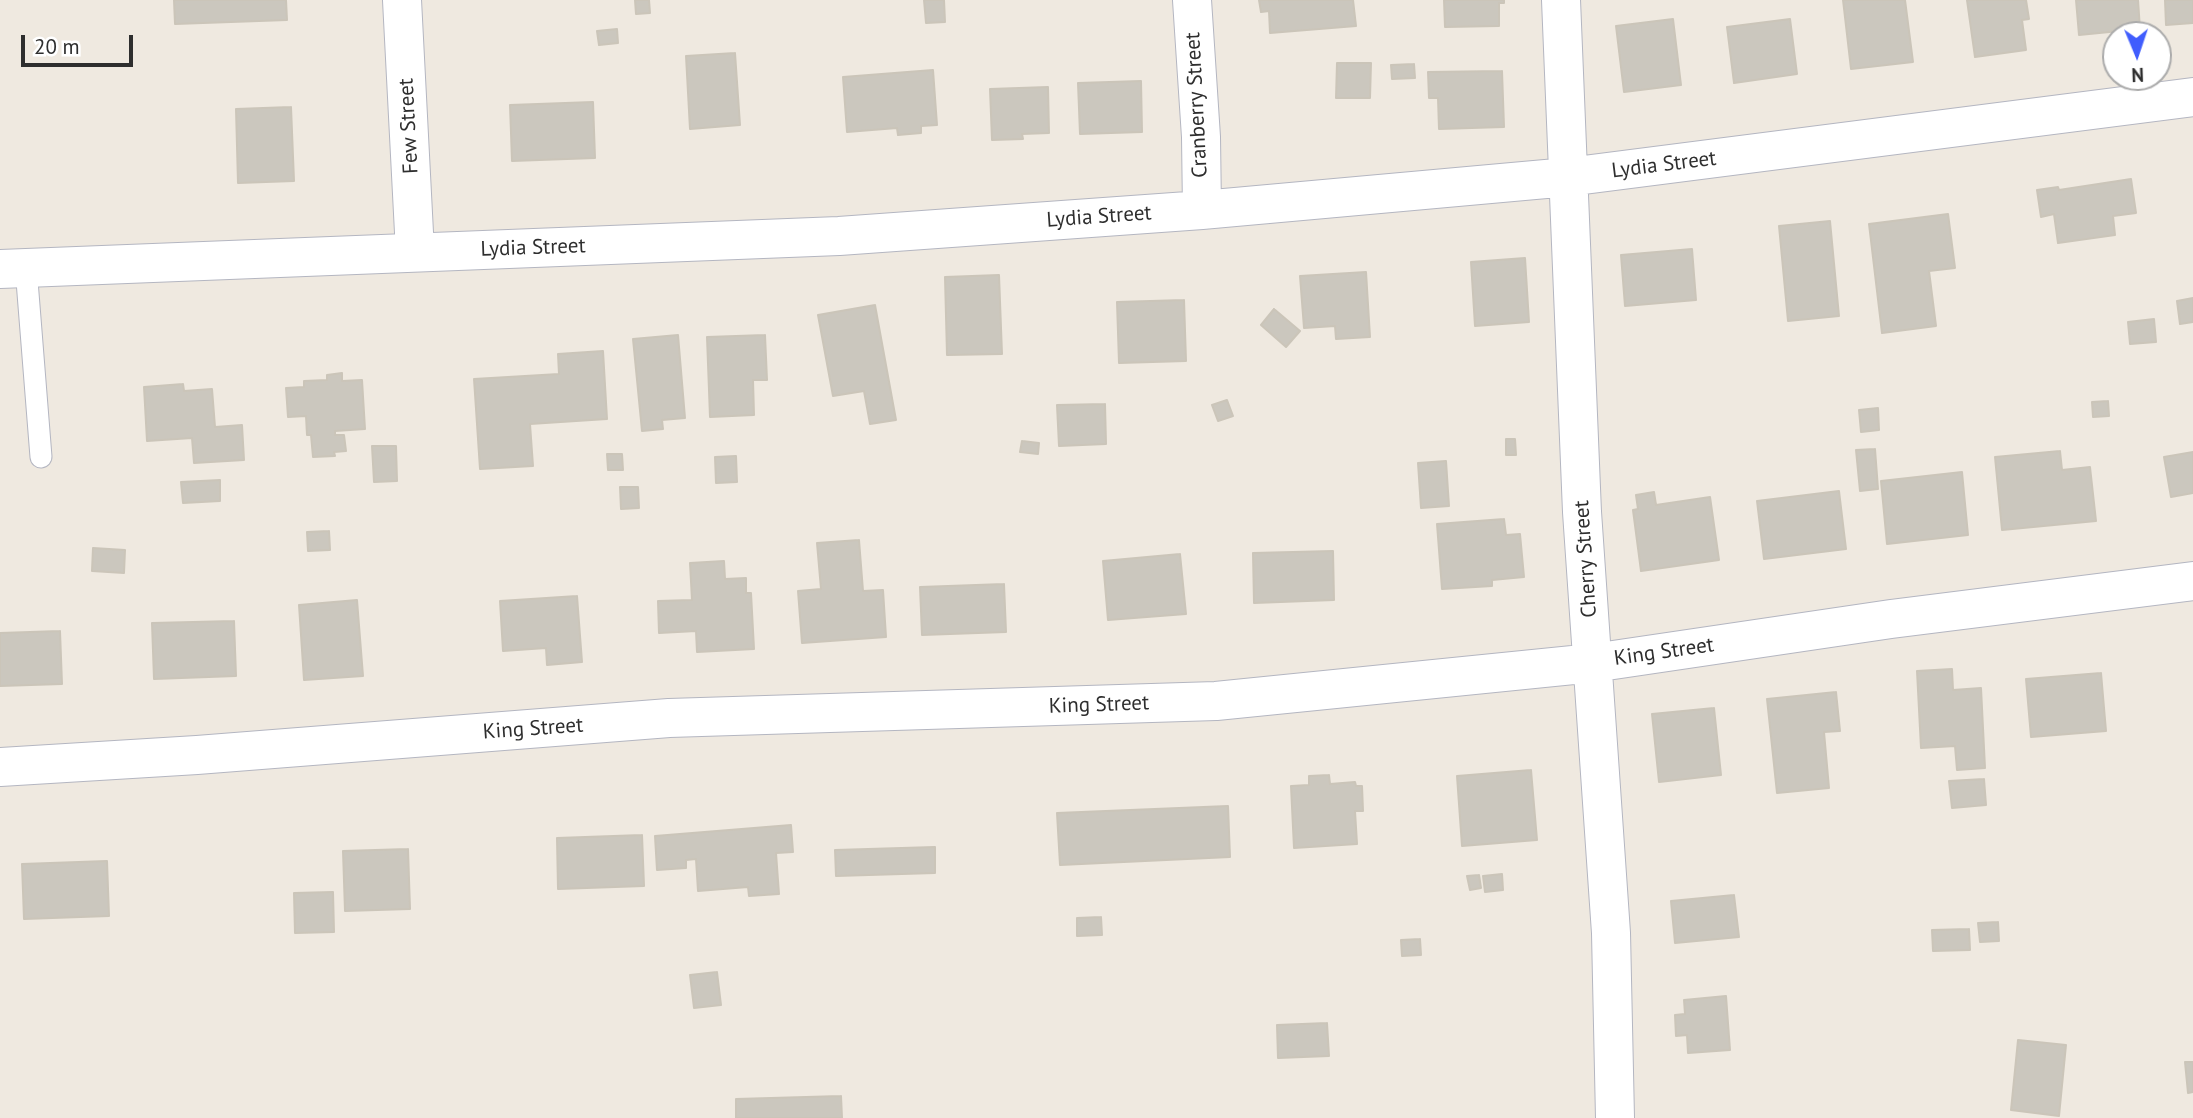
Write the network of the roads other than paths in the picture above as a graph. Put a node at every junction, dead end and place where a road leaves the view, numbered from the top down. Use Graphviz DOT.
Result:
graph roads {
  1 [pos="402,0"];
  2 [pos="1192,0"];
  3 [pos="1561,0"];
  4 [pos="2193,97"];
  5 [pos="1568,177"];
  6 [pos="1202,210"];
  7 [pos="415,252"];
  8 [pos="13,268"];
  9 [pos="41,457"];
  10 [pos="2193,581"];
  11 [pos="1593,663"];
  12 [pos="0,767"];
  13 [pos="1615,1118"];
  1 -- 7 [label="street, Few Street"];
  2 -- 6 [label="street, Cranberry Street"];
  3 -- 5 [label="street, Cherry Street"];
  4 -- 5 [label="street, Lydia Street"];
  5 -- 6 [label="street, Lydia Street"];
  5 -- 11 [label="street, Cherry Street"];
  6 -- 7 [label="street, Lydia Street"];
  7 -- 8 [label="street, Lydia Street"];
  8 -- 9 [label="lane"];
  10 -- 11 [label="street, King Street"];
  11 -- 12 [label="street, King Street"];
  11 -- 13 [label="street, Cherry Street"];
}
